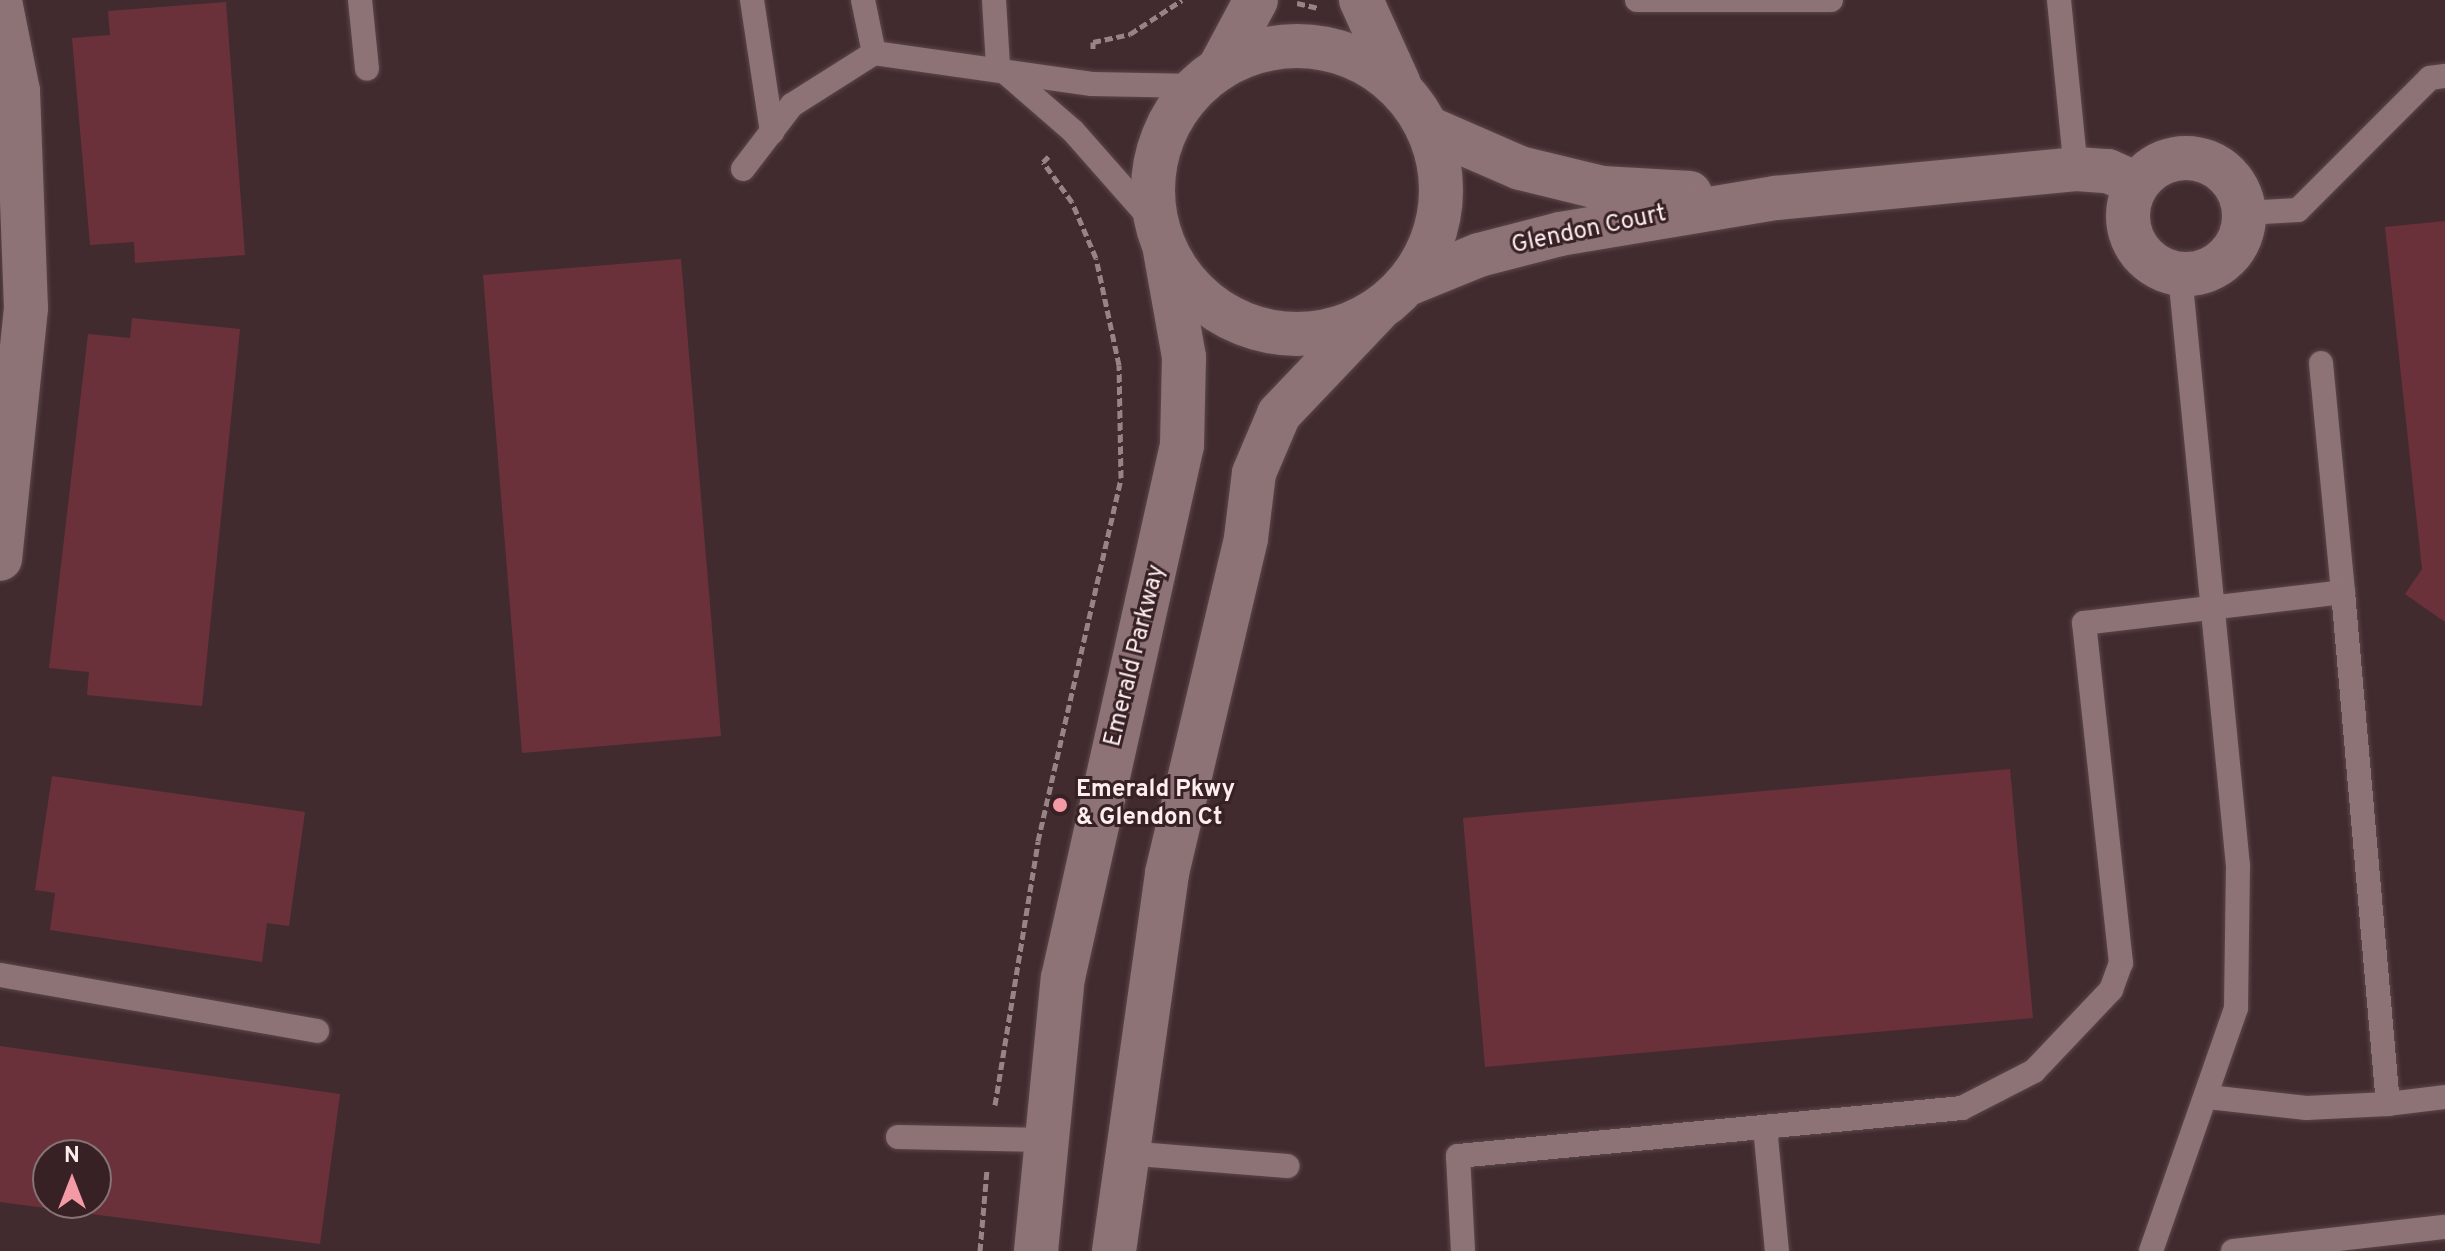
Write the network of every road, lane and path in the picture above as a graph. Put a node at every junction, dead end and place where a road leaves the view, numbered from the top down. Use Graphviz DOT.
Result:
graph roads {
  1 [pos="360,0"];
  2 [pos="752,0"];
  3 [pos="863,0"];
  4 [pos="994,0"];
  5 [pos="1182,0"];
  6 [pos="1256,0"];
  7 [pos="1288,0"];
  8 [pos="1637,0"];
  9 [pos="1831,0"];
  10 [pos="2059,0"];
  11 [pos="0,1"];
  12 [pos="1346,4"];
  13 [pos="874,53"];
  14 [pos="1092,64"];
  15 [pos="998,66"];
  16 [pos="367,69"];
  17 [pos="2445,76"];
  18 [pos="1208,77"];
  19 [pos="1401,90"];
  20 [pos="1428,128"];
  21 [pos="772,132"];
  22 [pos="1058,147"];
  23 [pos="743,169"];
  24 [pos="2076,169"];
  25 [pos="2137,184"];
  26 [pos="1776,198"];
  27 [pos="2245,213"];
  28 [pos="1160,237"];
  29 [pos="2180,274"];
  30 [pos="1392,298"];
  31 [pos="2321,363"];
  32 [pos="0,559"];
  33 [pos="2343,592"];
  34 [pos="2213,603"];
  35 [pos="0,975"];
  36 [pos="317,1031"];
  37 [pos="2208,1097"];
  38 [pos="2445,1097"];
  39 [pos="2388,1104"];
  40 [pos="995,1106"];
  41 [pos="1765,1127"];
  42 [pos="898,1137"];
  43 [pos="1044,1140"];
  44 [pos="1125,1153"];
  45 [pos="987,1162"];
  46 [pos="1287,1166"];
  47 [pos="2445,1227"];
  48 [pos="980,1251"];
  49 [pos="1036,1251"];
  50 [pos="1114,1251"];
  51 [pos="1463,1251"];
  52 [pos="1777,1251"];
  53 [pos="2151,1251"];
  54 [pos="2233,1251"];
  1 -- 16 [label="lane"];
  2 -- 21 [label="lane"];
  3 -- 13 [label="lane"];
  4 -- 15 [label="lane"];
  5 -- 14 [label="path"];
  6 -- 18 [label="main road"];
  7 -- 12 [label="path"];
  8 -- 9 [label="lane"];
  10 -- 24 [label="lane"];
  11 -- 32 [label="main road"];
  12 -- 19 [label="main road"];
  13 -- 15 [label="lane"];
  13 -- 21 [label="lane"];
  15 -- 18 [label="lane"];
  15 -- 28 [label="lane"];
  17 -- 27 [label="lane"];
  18 -- 19 [label="main road"];
  18 -- 28 [label="main road, Emerald Parkway"];
  19 -- 20 [label="main road"];
  20 -- 26 [label="main road, Glendon Court"];
  20 -- 30 [label="main road"];
  21 -- 23 [label="lane"];
  22 -- 40 [label="path"];
  24 -- 25 [label="main road, Glendon Court"];
  24 -- 26 [label="main road, Glendon Court"];
  25 -- 27 [label="main road"];
  25 -- 29 [label="main road"];
  26 -- 30 [label="main road, Glendon Court"];
  27 -- 29 [label="main road"];
  28 -- 30 [label="main road, Glendon Court"];
  28 -- 43 [label="main road, Emerald Parkway"];
  29 -- 34 [label="lane"];
  30 -- 44 [label="main road"];
  31 -- 33 [label="lane"];
  33 -- 34 [label="lane"];
  33 -- 39 [label="lane"];
  34 -- 37 [label="lane"];
  34 -- 41 [label="lane"];
  35 -- 36 [label="lane"];
  37 -- 39 [label="lane"];
  37 -- 53 [label="lane"];
  38 -- 39 [label="lane"];
  41 -- 51 [label="lane"];
  41 -- 52 [label="lane"];
  42 -- 43 [label="lane"];
  43 -- 49 [label="main road, Emerald Parkway"];
  44 -- 46 [label="lane"];
  44 -- 50 [label="main road"];
  45 -- 48 [label="path"];
  47 -- 54 [label="lane"];
}
